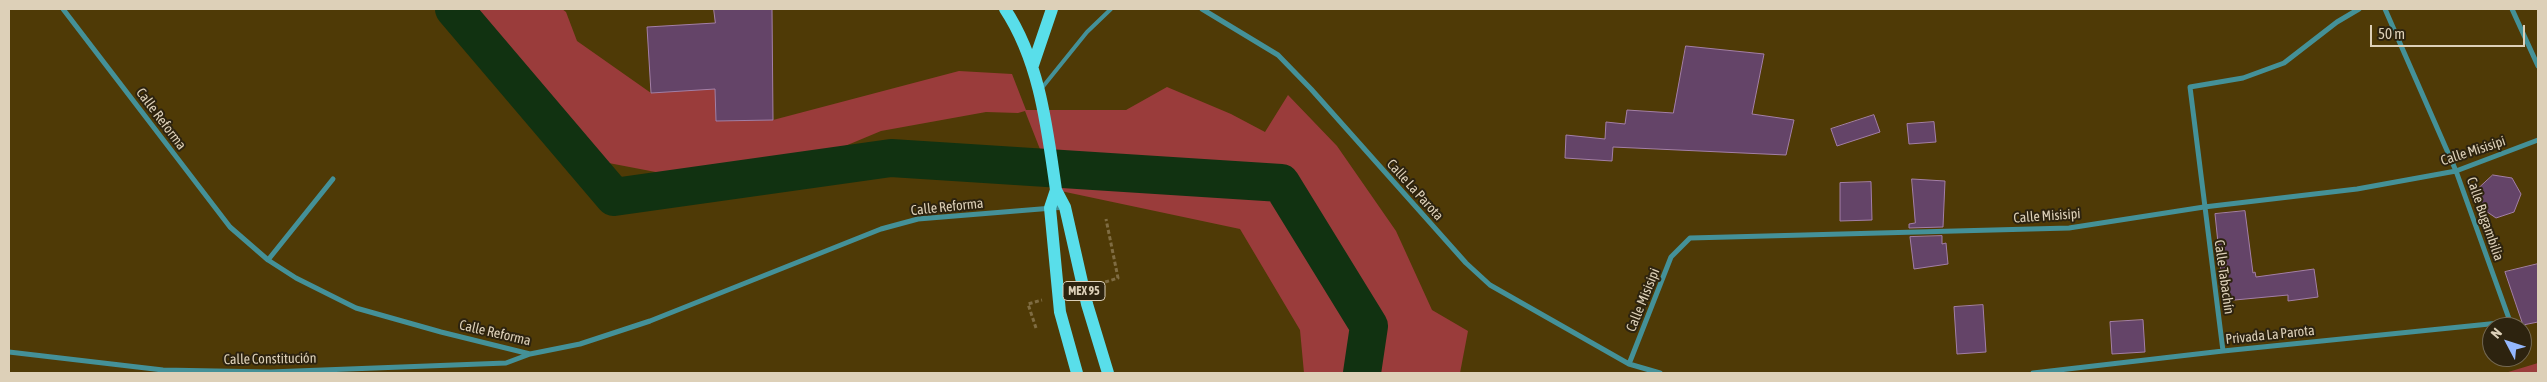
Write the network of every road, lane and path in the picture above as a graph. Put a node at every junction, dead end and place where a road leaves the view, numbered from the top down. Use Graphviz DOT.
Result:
graph roads {
  1 [pos="63,9"];
  2 [pos="1005,9"];
  3 [pos="1052,9"];
  4 [pos="1111,9"];
  5 [pos="1202,9"];
  6 [pos="2359,9"];
  7 [pos="2385,9"];
  8 [pos="2512,9"];
  9 [pos="1033,65"];
  10 [pos="2538,66"];
  11 [pos="1038,92"];
  12 [pos="2538,140"];
  13 [pos="2456,171"];
  14 [pos="332,180"];
  15 [pos="1056,190"];
  16 [pos="1065,207"];
  17 [pos="2204,207"];
  18 [pos="1050,208"];
  19 [pos="1106,219"];
  20 [pos="268,260"];
  21 [pos="1118,278"];
  22 [pos="1028,304"];
  23 [pos="2507,317"];
  24 [pos="1036,328"];
  25 [pos="2482,328"];
  26 [pos="2223,351"];
  27 [pos="9,352"];
  28 [pos="530,354"];
  29 [pos="1629,364"];
  30 [pos="163,372"];
  31 [pos="1076,373"];
  32 [pos="1108,373"];
  33 [pos="1660,373"];
  34 [pos="2033,373"];
  1 -- 20 [label="street, Calle Reforma"];
  2 -- 9 [label="main road, MEX 95"];
  3 -- 9 [label="main road"];
  4 -- 11 [label="lane"];
  5 -- 29 [label="street, Calle La Parota"];
  6 -- 17 [label="street"];
  7 -- 13 [label="street, Calle Bugambilia"];
  8 -- 10 [label="street"];
  9 -- 11 [label="main road, MEX 95"];
  11 -- 15 [label="main road, MEX 95"];
  12 -- 13 [label="street, Calle Misisipi"];
  13 -- 17 [label="street, Calle Misisipi"];
  13 -- 23 [label="street, Calle Bugambilia"];
  14 -- 20 [label="street"];
  15 -- 16 [label="main road, MEX 95"];
  15 -- 18 [label="main road, MEX 95"];
  16 -- 18 [label="street, Calle Reforma"];
  16 -- 32 [label="main road, MEX 95"];
  17 -- 26 [label="street, Calle Tabachín"];
  17 -- 29 [label="street, Calle Misisipi"];
  18 -- 28 [label="street, Calle Reforma"];
  18 -- 31 [label="main road, MEX 95"];
  19 -- 21 [label="path"];
  20 -- 28 [label="street, Calle Reforma"];
  22 -- 24 [label="path"];
  25 -- 26 [label="street, Privada La Parota"];
  26 -- 34 [label="street, Privada La Parota"];
  27 -- 30 [label="street, Calle Constitución"];
  28 -- 30 [label="street, Calle Constitución"];
  29 -- 33 [label="street"];
}
